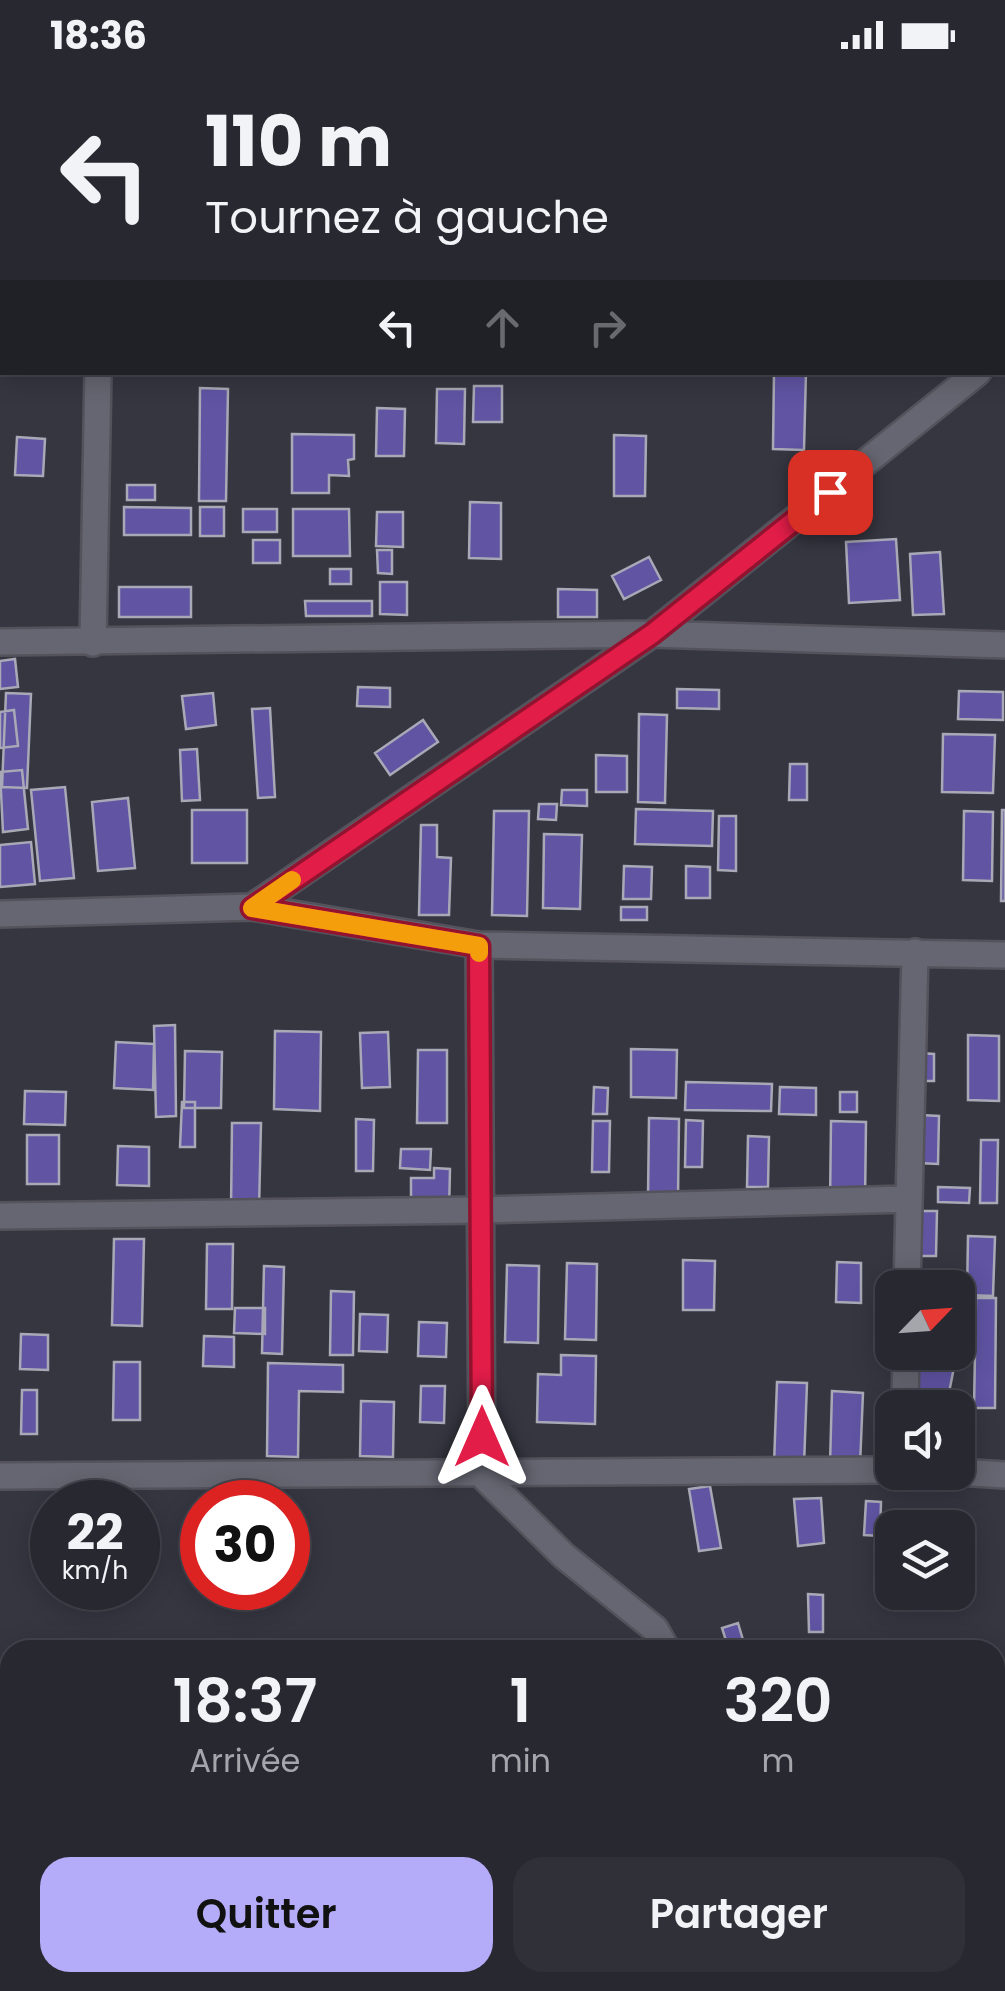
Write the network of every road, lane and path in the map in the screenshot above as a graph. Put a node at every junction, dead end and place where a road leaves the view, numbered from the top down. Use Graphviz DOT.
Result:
graph roads {
  1 [pos="98,375"];
  2 [pos="974,375"];
  3 [pos="652,634"];
  4 [pos="0,642"];
  5 [pos="93,643"];
  6 [pos="1005,645"];
  7 [pos="252,908"];
  8 [pos="0,914"];
  9 [pos="479,946"];
  10 [pos="915,952"];
  11 [pos="1005,954"];
  12 [pos="909,1199"];
  13 [pos="481,1210"];
  14 [pos="0,1216"];
  15 [pos="907,1270"];
  16 [pos="875,1470"];
  17 [pos="975,1473"];
  18 [pos="482,1474"];
  19 [pos="1005,1474"];
  20 [pos="0,1476"];
  21 [pos="661,1640"];
  1 -- 5 [label="street"];
  2 -- 3 [label="street"];
  3 -- 5 [label="street"];
  3 -- 6 [label="street"];
  3 -- 7 [label="street"];
  4 -- 5 [label="street"];
  7 -- 8 [label="street"];
  7 -- 9 [label="street"];
  9 -- 10 [label="street"];
  9 -- 13 [label="street"];
  10 -- 11 [label="street"];
  10 -- 12 [label="street"];
  12 -- 13 [label="street"];
  12 -- 15 [label="street"];
  13 -- 14 [label="street"];
  13 -- 18 [label="street"];
  16 -- 18 [label="street"];
  17 -- 19 [label="street"];
  18 -- 20 [label="street"];
  18 -- 21 [label="street"];
}
